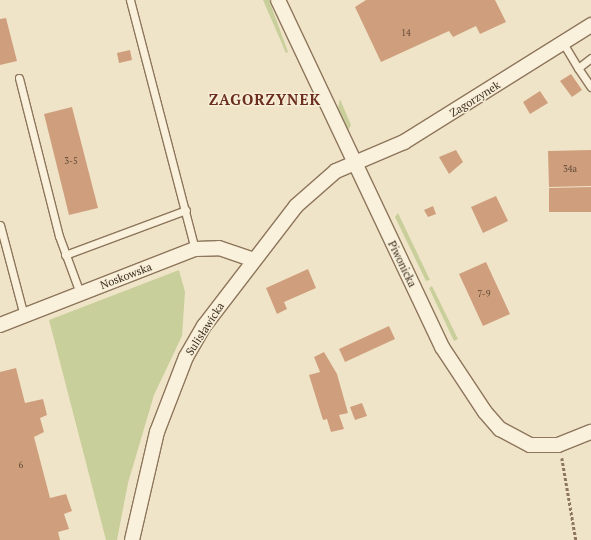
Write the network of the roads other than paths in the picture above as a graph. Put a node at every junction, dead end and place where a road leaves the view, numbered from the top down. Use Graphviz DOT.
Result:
graph roads {
  1 [pos="130,0"];
  2 [pos="278,0"];
  3 [pos="591,25"];
  4 [pos="563,43"];
  5 [pos="591,58"];
  6 [pos="578,68"];
  7 [pos="19,78"];
  8 [pos="591,87"];
  9 [pos="354,164"];
  10 [pos="186,210"];
  11 [pos="0,225"];
  12 [pos="195,249"];
  13 [pos="65,255"];
  14 [pos="253,260"];
  15 [pos="80,294"];
  16 [pos="24,316"];
  17 [pos="0,325"];
  18 [pos="591,432"];
  19 [pos="132,540"];
  1 -- 10 [label="lane"];
  2 -- 9 [label="street, Piwonicka"];
  3 -- 4 [label="street, Zagorzynek"];
  4 -- 6 [label="lane"];
  4 -- 9 [label="street, Zagorzynek"];
  5 -- 6 [label="lane"];
  6 -- 8 [label="lane"];
  7 -- 13 [label="lane"];
  9 -- 14 [label="street, Sulisławicka"];
  9 -- 18 [label="street, Piwonicka"];
  10 -- 12 [label="lane"];
  10 -- 13 [label="lane"];
  11 -- 16 [label="lane"];
  12 -- 14 [label="street, Noskowska"];
  12 -- 15 [label="street, Noskowska"];
  13 -- 15 [label="lane"];
  14 -- 19 [label="street, Sulisławicka"];
  15 -- 16 [label="street, Noskowska"];
  16 -- 17 [label="street, Noskowska"];
}
